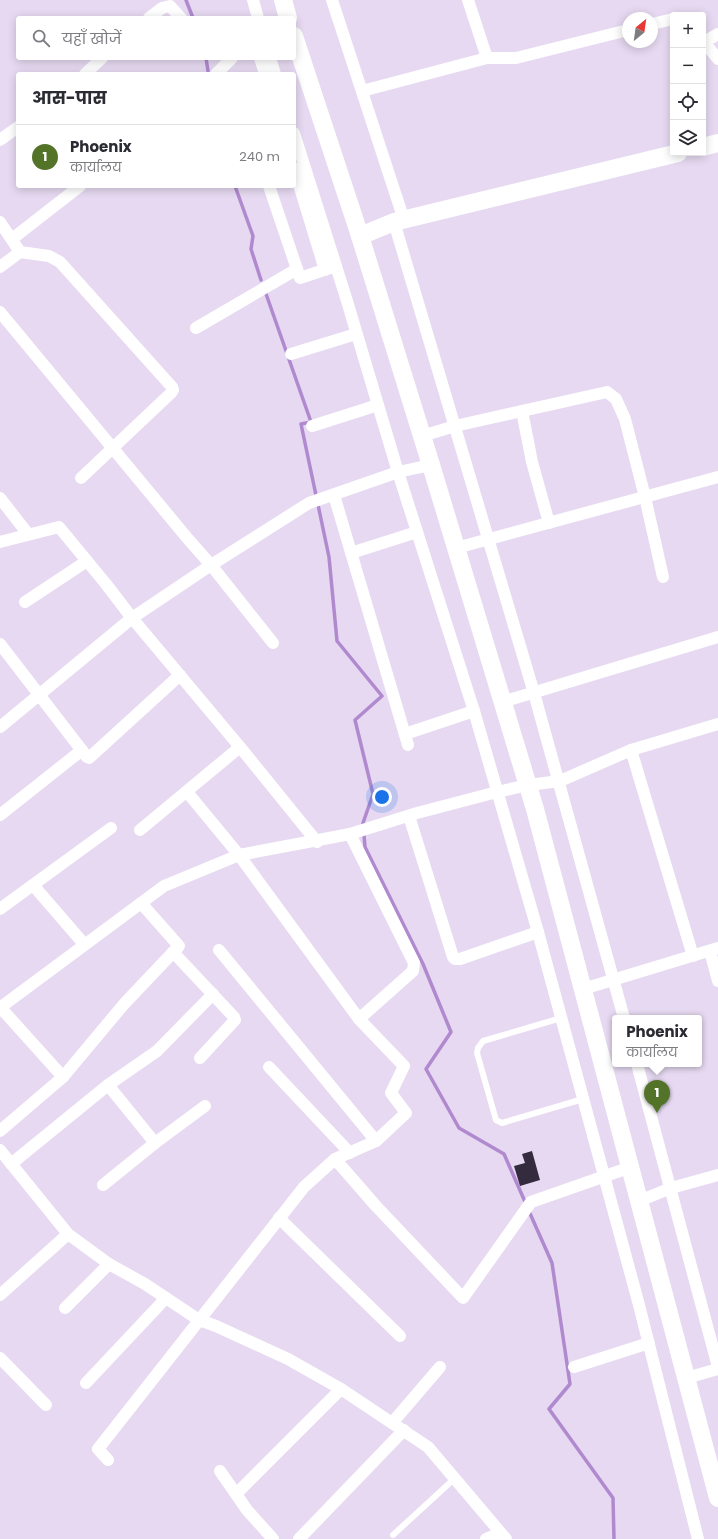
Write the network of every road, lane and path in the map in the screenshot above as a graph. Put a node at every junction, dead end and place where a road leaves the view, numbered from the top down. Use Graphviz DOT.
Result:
graph roads {
  1 [pos="253,0"];
  2 [pos="283,0"];
  3 [pos="332,0"];
  4 [pos="468,0"];
  5 [pos="152,16"];
  6 [pos="179,16"];
  7 [pos="257,16"];
  8 [pos="287,16"];
  9 [pos="670,20"];
  10 [pos="658,23"];
  11 [pos="622,32"];
  12 [pos="718,34"];
  13 [pos="706,40"];
  14 [pos="296,42"];
  15 [pos="706,44"];
  16 [pos="487,58"];
  17 [pos="718,59"];
  18 [pos="100,60"];
  19 [pos="230,60"];
  20 [pos="261,60"];
  21 [pos="271,60"];
  22 [pos="87,72"];
  23 [pos="218,72"];
  24 [pos="233,72"];
  25 [pos="264,72"];
  26 [pos="274,72"];
  27 [pos="362,92"];
  28 [pos="16,128"];
  29 [pos="0,140"];
  30 [pos="296,140"];
  31 [pos="718,143"];
  32 [pos="706,146"];
  33 [pos="670,155"];
  34 [pos="296,174"];
  35 [pos="77,188"];
  36 [pos="270,188"];
  37 [pos="399,221"];
  38 [pos="0,222"];
  39 [pos="360,236"];
  40 [pos="12,239"];
  41 [pos="20,252"];
  42 [pos="0,267"];
  43 [pos="330,268"];
  44 [pos="297,269"];
  45 [pos="0,312"];
  46 [pos="196,328"];
  47 [pos="356,334"];
  48 [pos="291,354"];
  49 [pos="378,405"];
  50 [pos="522,411"];
  51 [pos="312,426"];
  52 [pos="455,426"];
  53 [pos="422,436"];
  54 [pos="113,447"];
  55 [pos="431,465"];
  56 [pos="398,472"];
  57 [pos="718,477"];
  58 [pos="81,478"];
  59 [pos="334,495"];
  60 [pos="645,497"];
  61 [pos="0,498"];
  62 [pos="549,523"];
  63 [pos="417,532"];
  64 [pos="28,534"];
  65 [pos="489,540"];
  66 [pos="0,542"];
  67 [pos="456,548"];
  68 [pos="351,553"];
  69 [pos="87,561"];
  70 [pos="211,565"];
  71 [pos="663,577"];
  72 [pos="25,602"];
  73 [pos="132,618"];
  74 [pos="718,637"];
  75 [pos="273,643"];
  76 [pos="0,644"];
  77 [pos="180,675"];
  78 [pos="534,693"];
  79 [pos="39,696"];
  80 [pos="502,702"];
  81 [pos="474,711"];
  82 [pos="718,724"];
  83 [pos="0,727"];
  84 [pos="240,747"];
  85 [pos="82,750"];
  86 [pos="631,750"];
  87 [pos="560,781"];
  88 [pos="528,785"];
  89 [pos="187,792"];
  90 [pos="497,792"];
  91 [pos="0,815"];
  92 [pos="409,816"];
  93 [pos="111,828"];
  94 [pos="140,830"];
  95 [pos="350,834"];
  96 [pos="317,842"];
  97 [pos="239,855"];
  98 [pos="33,885"];
  99 [pos="141,903"];
  100 [pos="0,909"];
  101 [pos="538,932"];
  102 [pos="84,944"];
  103 [pos="219,950"];
  104 [pos="714,950"];
  105 [pos="173,952"];
  106 [pos="693,956"];
  107 [pos="614,980"];
  108 [pos="718,981"];
  109 [pos="583,989"];
  110 [pos="213,994"];
  111 [pos="0,1007"];
  112 [pos="623,1015"];
  113 [pos="561,1018"];
  114 [pos="359,1019"];
  115 [pos="200,1058"];
  116 [pos="269,1067"];
  117 [pos="638,1067"];
  118 [pos="63,1077"];
  119 [pos="108,1085"];
  120 [pos="583,1099"];
  121 [pos="205,1106"];
  122 [pos="0,1131"];
  123 [pos="376,1141"];
  124 [pos="155,1143"];
  125 [pos="0,1150"];
  126 [pos="350,1153"];
  127 [pos="334,1159"];
  128 [pos="11,1164"];
  129 [pos="631,1167"];
  130 [pos="718,1174"];
  131 [pos="604,1175"];
  132 [pos="103,1185"];
  133 [pos="671,1188"];
  134 [pos="639,1200"];
  135 [pos="279,1218"];
  136 [pos="68,1234"];
  137 [pos="109,1264"];
  138 [pos="0,1296"];
  139 [pos="166,1298"];
  140 [pos="65,1308"];
  141 [pos="198,1320"];
  142 [pos="400,1336"];
  143 [pos="648,1343"];
  144 [pos="0,1358"];
  145 [pos="440,1367"];
  146 [pos="574,1367"];
  147 [pos="718,1368"];
  148 [pos="686,1378"];
  149 [pos="86,1383"];
  150 [pos="341,1389"];
  151 [pos="46,1405"];
  152 [pos="392,1423"];
  153 [pos="404,1430"];
  154 [pos="108,1460"];
  155 [pos="220,1470"];
  156 [pos="454,1479"];
  157 [pos="236,1494"];
  158 [pos="718,1498"];
  159 [pos="393,1535"];
  160 [pos="503,1536"];
  161 [pos="273,1539"];
  162 [pos="299,1539"];
  163 [pos="486,1539"];
  164 [pos="698,1539"];
  1 -- 7 [label="street"];
  2 -- 8 [label="main road"];
  3 -- 27 [label="street"];
  4 -- 16 [label="street"];
  5 -- 6 [label="street"];
  9 -- 10 [label="street"];
  11 -- 16 [label="street"];
  12 -- 13 [label="street"];
  14 -- 39 [label="main road"];
  15 -- 17 [label="street"];
  16 -- 27 [label="street"];
  18 -- 22 [label="street"];
  19 -- 23 [label="street"];
  19 -- 24 [label="street"];
  20 -- 25 [label="street"];
  21 -- 26 [label="street"];
  27 -- 37 [label="street"];
  28 -- 29 [label="street"];
  30 -- 43 [label="street"];
  31 -- 32 [label="main road"];
  33 -- 37 [label="main road"];
  34 -- 43 [label="street"];
  35 -- 40 [label="street"];
  36 -- 44 [label="street"];
  37 -- 39 [label="main road"];
  37 -- 52 [label="street"];
  38 -- 40 [label="street"];
  39 -- 53 [label="main road"];
  40 -- 41 [label="street"];
  41 -- 42 [label="street"];
  41 -- 54 [label="street"];
  43 -- 44 [label="street"];
  43 -- 47 [label="street"];
  44 -- 46 [label="street"];
  45 -- 54 [label="street"];
  47 -- 48 [label="street"];
  47 -- 49 [label="street"];
  49 -- 51 [label="street"];
  49 -- 56 [label="street"];
  50 -- 52 [label="street"];
  50 -- 60 [label="street"];
  50 -- 62 [label="street"];
  52 -- 53 [label="street"];
  52 -- 65 [label="street"];
  53 -- 55 [label="main road"];
  54 -- 58 [label="street"];
  54 -- 70 [label="street"];
  55 -- 56 [label="street"];
  55 -- 67 [label="main road"];
  56 -- 59 [label="street"];
  56 -- 63 [label="street"];
  57 -- 60 [label="street"];
  59 -- 68 [label="street"];
  59 -- 70 [label="street"];
  60 -- 62 [label="street"];
  60 -- 71 [label="street"];
  61 -- 64 [label="street"];
  62 -- 65 [label="street"];
  63 -- 68 [label="street"];
  63 -- 81 [label="street"];
  64 -- 66 [label="street"];
  64 -- 69 [label="street"];
  65 -- 67 [label="street"];
  65 -- 78 [label="street"];
  67 -- 80 [label="main road"];
  68 -- 81 [label="street"];
  69 -- 72 [label="street"];
  69 -- 73 [label="street"];
  70 -- 73 [label="street"];
  70 -- 75 [label="street"];
  73 -- 77 [label="street"];
  73 -- 79 [label="street"];
  74 -- 78 [label="street"];
  76 -- 79 [label="street"];
  77 -- 84 [label="street"];
  77 -- 85 [label="street"];
  78 -- 80 [label="street"];
  78 -- 87 [label="street"];
  79 -- 83 [label="street"];
  79 -- 85 [label="street"];
  80 -- 88 [label="main road"];
  81 -- 90 [label="street"];
  82 -- 86 [label="street"];
  84 -- 89 [label="street"];
  84 -- 96 [label="street"];
  85 -- 91 [label="street"];
  86 -- 87 [label="street"];
  86 -- 106 [label="street"];
  87 -- 88 [label="street"];
  87 -- 107 [label="street"];
  88 -- 90 [label="street"];
  88 -- 109 [label="main road"];
  89 -- 94 [label="street"];
  89 -- 97 [label="street"];
  90 -- 92 [label="street"];
  90 -- 101 [label="street"];
  92 -- 95 [label="street"];
  92 -- 101 [label="street"];
  93 -- 98 [label="street"];
  95 -- 96 [label="street"];
  95 -- 114 [label="street"];
  96 -- 97 [label="street"];
  97 -- 99 [label="street"];
  97 -- 114 [label="street"];
  98 -- 100 [label="street"];
  98 -- 102 [label="street"];
  99 -- 102 [label="street"];
  99 -- 105 [label="street"];
  101 -- 113 [label="street"];
  102 -- 111 [label="street"];
  103 -- 123 [label="street"];
  104 -- 106 [label="street"];
  104 -- 108 [label="street"];
  105 -- 110 [label="street"];
  105 -- 118 [label="street"];
  106 -- 107 [label="street"];
  107 -- 109 [label="street"];
  107 -- 112 [label="street"];
  109 -- 129 [label="main road"];
  110 -- 115 [label="street"];
  110 -- 119 [label="street"];
  111 -- 118 [label="street"];
  113 -- 120 [label="street"];
  113 -- 120 [label="lane"];
  114 -- 123 [label="street"];
  116 -- 126 [label="street"];
  117 -- 133 [label="street"];
  118 -- 122 [label="street"];
  119 -- 124 [label="street"];
  119 -- 128 [label="street"];
  120 -- 131 [label="street"];
  121 -- 124 [label="street"];
  123 -- 126 [label="street"];
  124 -- 132 [label="street"];
  125 -- 128 [label="street"];
  126 -- 127 [label="street"];
  127 -- 131 [label="street"];
  127 -- 135 [label="street"];
  128 -- 136 [label="street"];
  129 -- 131 [label="street"];
  129 -- 134 [label="main road"];
  130 -- 133 [label="street"];
  131 -- 143 [label="street"];
  133 -- 134 [label="street"];
  133 -- 147 [label="street"];
  134 -- 148 [label="main road"];
  135 -- 141 [label="street"];
  135 -- 142 [label="street"];
  136 -- 137 [label="street"];
  136 -- 138 [label="street"];
  137 -- 139 [label="street"];
  137 -- 140 [label="street"];
  139 -- 141 [label="street"];
  139 -- 149 [label="street"];
  141 -- 150 [label="street"];
  141 -- 154 [label="street"];
  143 -- 146 [label="street"];
  143 -- 164 [label="street"];
  144 -- 151 [label="street"];
  145 -- 152 [label="street"];
  147 -- 148 [label="street"];
  148 -- 158 [label="main road"];
  150 -- 152 [label="street"];
  150 -- 157 [label="street"];
  152 -- 153 [label="street"];
  153 -- 156 [label="street"];
  153 -- 162 [label="street"];
  155 -- 157 [label="street"];
  156 -- 159 [label="lane"];
  156 -- 160 [label="street"];
  157 -- 161 [label="street"];
  160 -- 163 [label="street"];
}
